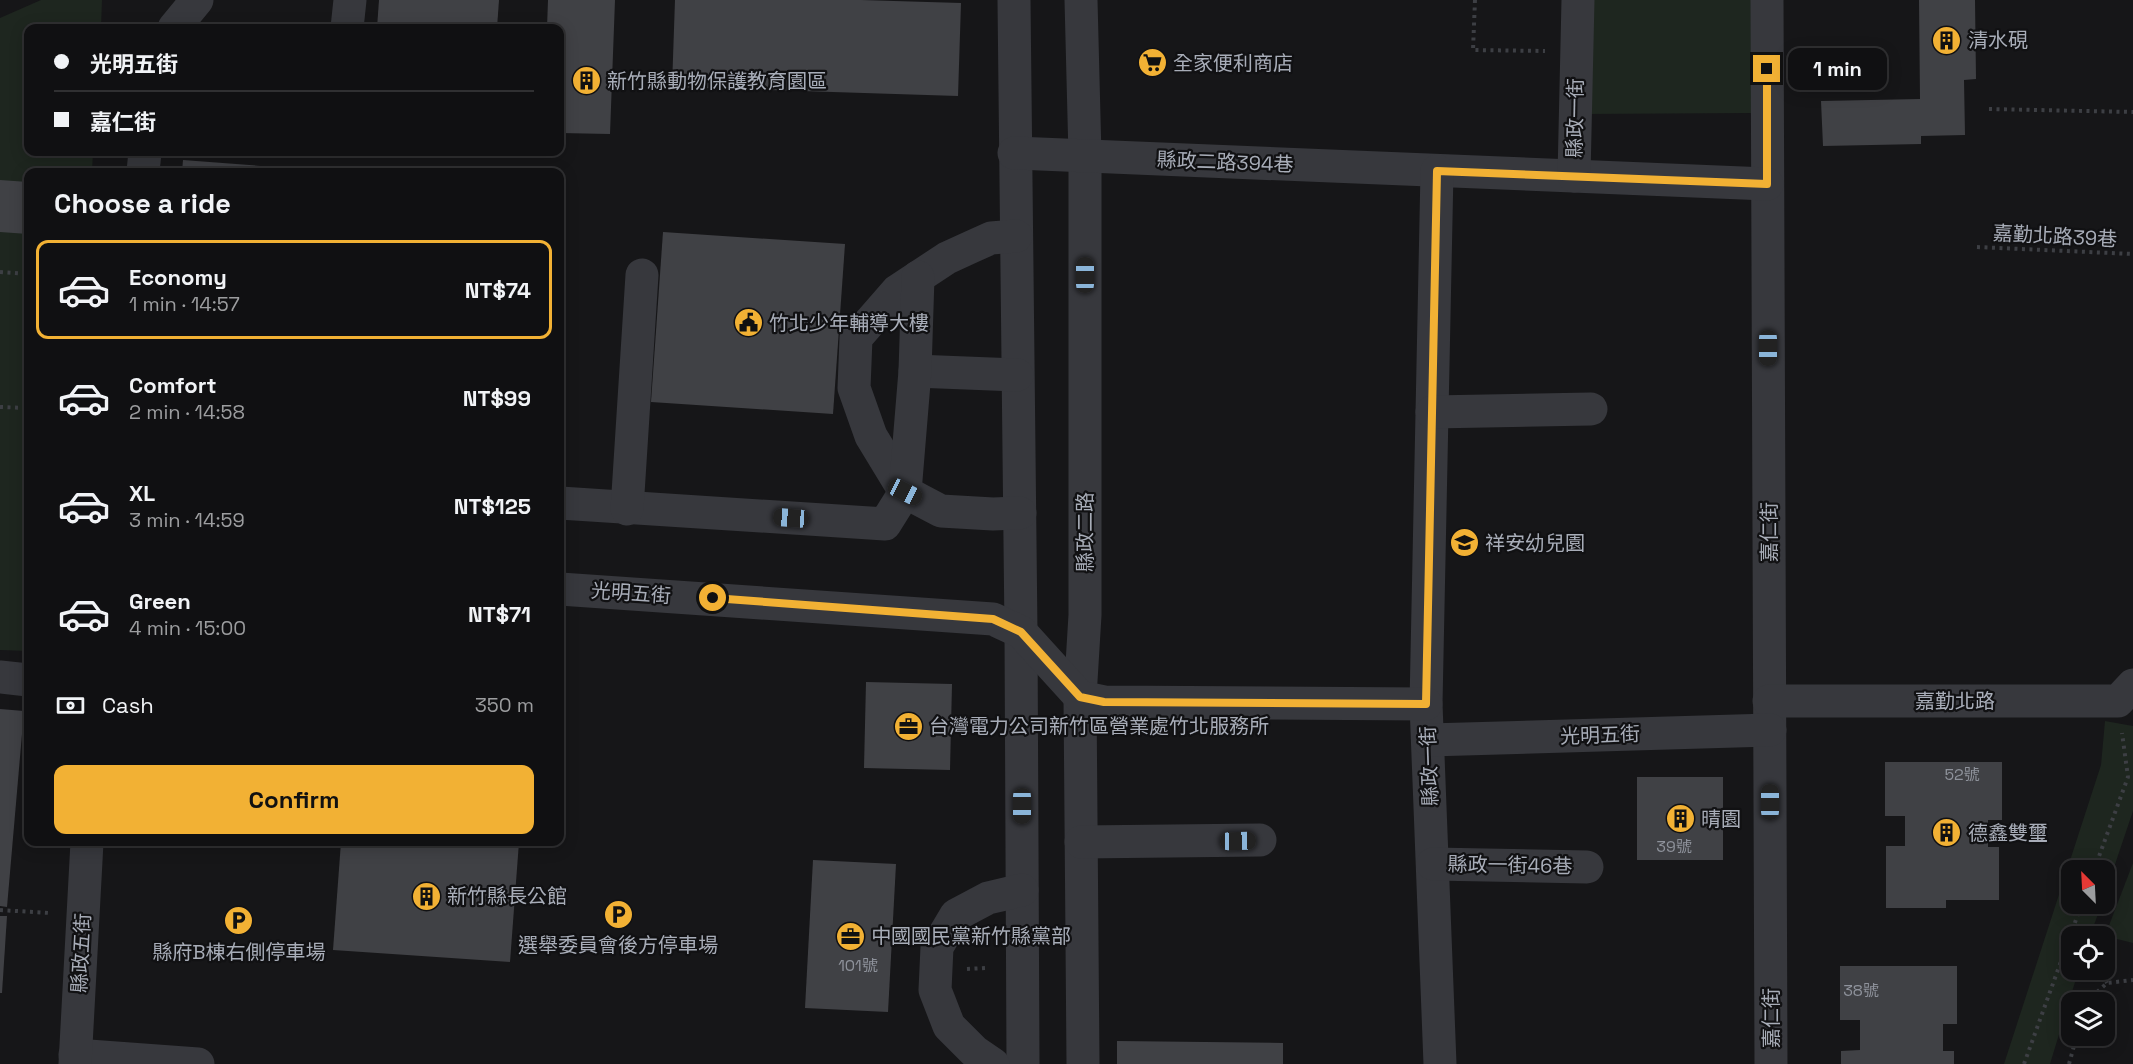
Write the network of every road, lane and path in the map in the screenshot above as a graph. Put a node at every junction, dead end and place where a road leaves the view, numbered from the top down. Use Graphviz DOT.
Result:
graph roads {
  1 [pos="197,0"];
  2 [pos="350,0"];
  3 [pos="1014,0"];
  4 [pos="1081,0"];
  5 [pos="1475,0"];
  6 [pos="1578,0"];
  7 [pos="1767,0"];
  8 [pos="177,24"];
  9 [pos="347,24"];
  10 [pos="1576,51"];
  11 [pos="1989,109"];
  12 [pos="2133,112"];
  13 [pos="1014,153"];
  14 [pos="1085,156"];
  15 [pos="1437,171"];
  16 [pos="1575,176"];
  17 [pos="1767,184"];
  18 [pos="1016,236"];
  19 [pos="1977,247"];
  20 [pos="2133,254"];
  21 [pos="0,272"];
  22 [pos="24,274"];
  23 [pos="642,275"];
  24 [pos="918,277"];
  25 [pos="915,371"];
  26 [pos="1017,375"];
  27 [pos="0,407"];
  28 [pos="24,408"];
  29 [pos="1591,409"];
  30 [pos="1432,412"];
  31 [pos="905,492"];
  32 [pos="564,503"];
  33 [pos="627,508"];
  34 [pos="1020,513"];
  35 [pos="564,589"];
  36 [pos="1021,632"];
  37 [pos="0,677"];
  38 [pos="24,680"];
  39 [pos="2126,693"];
  40 [pos="1080,697"];
  41 [pos="1426,704"];
  42 [pos="1770,716"];
  43 [pos="1429,741"];
  44 [pos="1260,840"];
  45 [pos="1081,842"];
  46 [pos="87,846"];
  47 [pos="2098,860"];
  48 [pos="1433,864"];
  49 [pos="1587,867"];
  50 [pos="1022,890"];
  51 [pos="0,910"];
  52 [pos="58,914"];
  53 [pos="2061,961"];
  54 [pos="2105,980"];
  55 [pos="2133,980"];
  56 [pos="2107,983"];
  57 [pos="2097,992"];
  58 [pos="2074,1046"];
  59 [pos="75,1060"];
  60 [pos="198,1064"];
  61 [pos="993,1064"];
  62 [pos="1023,1064"];
  63 [pos="1083,1064"];
  64 [pos="1440,1064"];
  65 [pos="1772,1064"];
  66 [pos="2024,1064"];
  67 [pos="2069,1064"];
  1 -- 8 [label="street"];
  2 -- 9 [label="street"];
  3 -- 13 [label="street"];
  4 -- 14 [label="street, 縣政二路"];
  5 -- 10 [label="path"];
  6 -- 10 [label="street, 縣政一街"];
  7 -- 17 [label="street, 嘉仁街"];
  10 -- 16 [label="street, 縣政一街"];
  11 -- 12 [label="path"];
  13 -- 14 [label="street, 縣政二路394巷"];
  13 -- 18 [label="street"];
  14 -- 15 [label="street, 縣政二路394巷"];
  14 -- 40 [label="street, 縣政二路"];
  15 -- 16 [label="street, 縣政一街"];
  15 -- 30 [label="street, 縣政一街"];
  16 -- 17 [label="street"];
  17 -- 42 [label="street, 嘉仁街"];
  18 -- 24 [label="street"];
  18 -- 26 [label="street"];
  19 -- 20 [label="path, 嘉勤北路39巷"];
  21 -- 22 [label="path"];
  23 -- 33 [label="street"];
  24 -- 25 [label="street"];
  24 -- 31 [label="street"];
  25 -- 26 [label="street"];
  25 -- 31 [label="street"];
  26 -- 34 [label="street"];
  27 -- 28 [label="path"];
  29 -- 30 [label="street"];
  30 -- 41 [label="street, 縣政一街"];
  31 -- 33 [label="street"];
  31 -- 34 [label="street"];
  32 -- 33 [label="street"];
  34 -- 36 [label="street"];
  35 -- 36 [label="street, 光明五街"];
  36 -- 40 [label="street, 光明五街"];
  36 -- 50 [label="street"];
  37 -- 38 [label="street"];
  39 -- 42 [label="street, 嘉勤北路"];
  39 -- 47 [label="path"];
  40 -- 41 [label="street"];
  40 -- 45 [label="street, 縣政二路"];
  41 -- 43 [label="street, 縣政一街"];
  42 -- 43 [label="street, 光明五街"];
  42 -- 65 [label="street, 嘉仁街"];
  43 -- 48 [label="street, 縣政一街"];
  44 -- 45 [label="street"];
  45 -- 63 [label="street, 縣政二路"];
  46 -- 59 [label="street, 縣政五街"];
  48 -- 49 [label="street, 縣政一街46巷"];
  48 -- 64 [label="street, 縣政一街"];
  50 -- 61 [label="street"];
  50 -- 62 [label="street"];
  51 -- 52 [label="path"];
  53 -- 66 [label="path"];
  54 -- 56 [label="path"];
  55 -- 56 [label="path"];
  56 -- 57 [label="path"];
  58 -- 67 [label="path"];
  59 -- 60 [label="street"];
}
